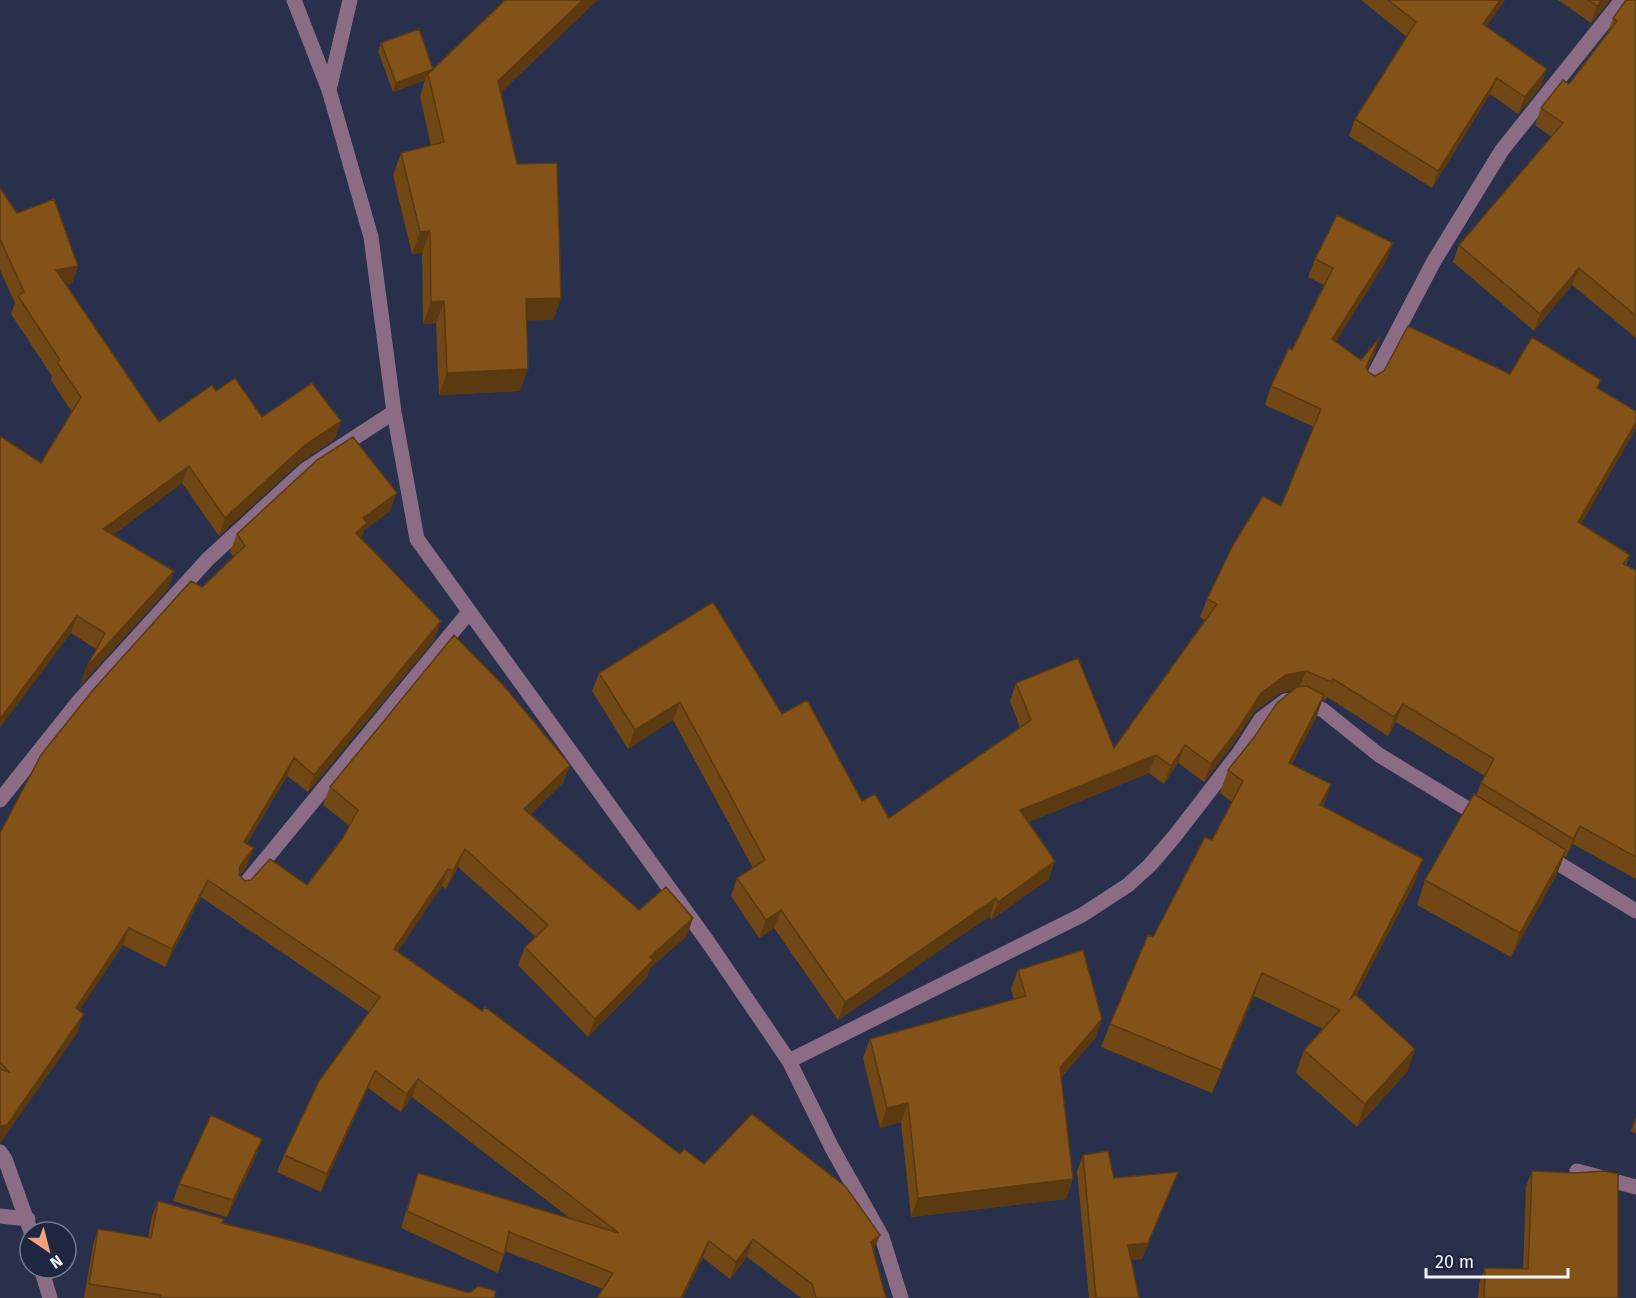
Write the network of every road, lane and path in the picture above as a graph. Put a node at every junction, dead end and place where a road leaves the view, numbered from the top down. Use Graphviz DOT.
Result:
graph roads {
  1 [pos="294,0"];
  2 [pos="350,0"];
  3 [pos="1622,0"];
  4 [pos="329,90"];
  5 [pos="1369,385"];
  6 [pos="394,412"];
  7 [pos="469,612"];
  8 [pos="0,801"];
  9 [pos="1498,827"];
  10 [pos="1527,845"];
  11 [pos="241,889"];
  12 [pos="1636,911"];
  13 [pos="789,1061"];
  14 [pos="0,1152"];
  15 [pos="1577,1171"];
  16 [pos="1636,1187"];
  17 [pos="0,1216"];
  18 [pos="28,1220"];
  19 [pos="18,1221"];
  20 [pos="45,1280"];
  21 [pos="50,1298"];
  22 [pos="901,1298"];
  1 -- 4 [label="street"];
  2 -- 4 [label="street"];
  3 -- 5 [label="street"];
  4 -- 6 [label="street"];
  6 -- 7 [label="street"];
  6 -- 8 [label="street"];
  7 -- 11 [label="street"];
  7 -- 13 [label="street"];
  9 -- 13 [label="street"];
  10 -- 12 [label="street"];
  13 -- 22 [label="street"];
  14 -- 18 [label="street"];
  15 -- 16 [label="street"];
  17 -- 19 [label="street"];
  20 -- 21 [label="street"];
}
